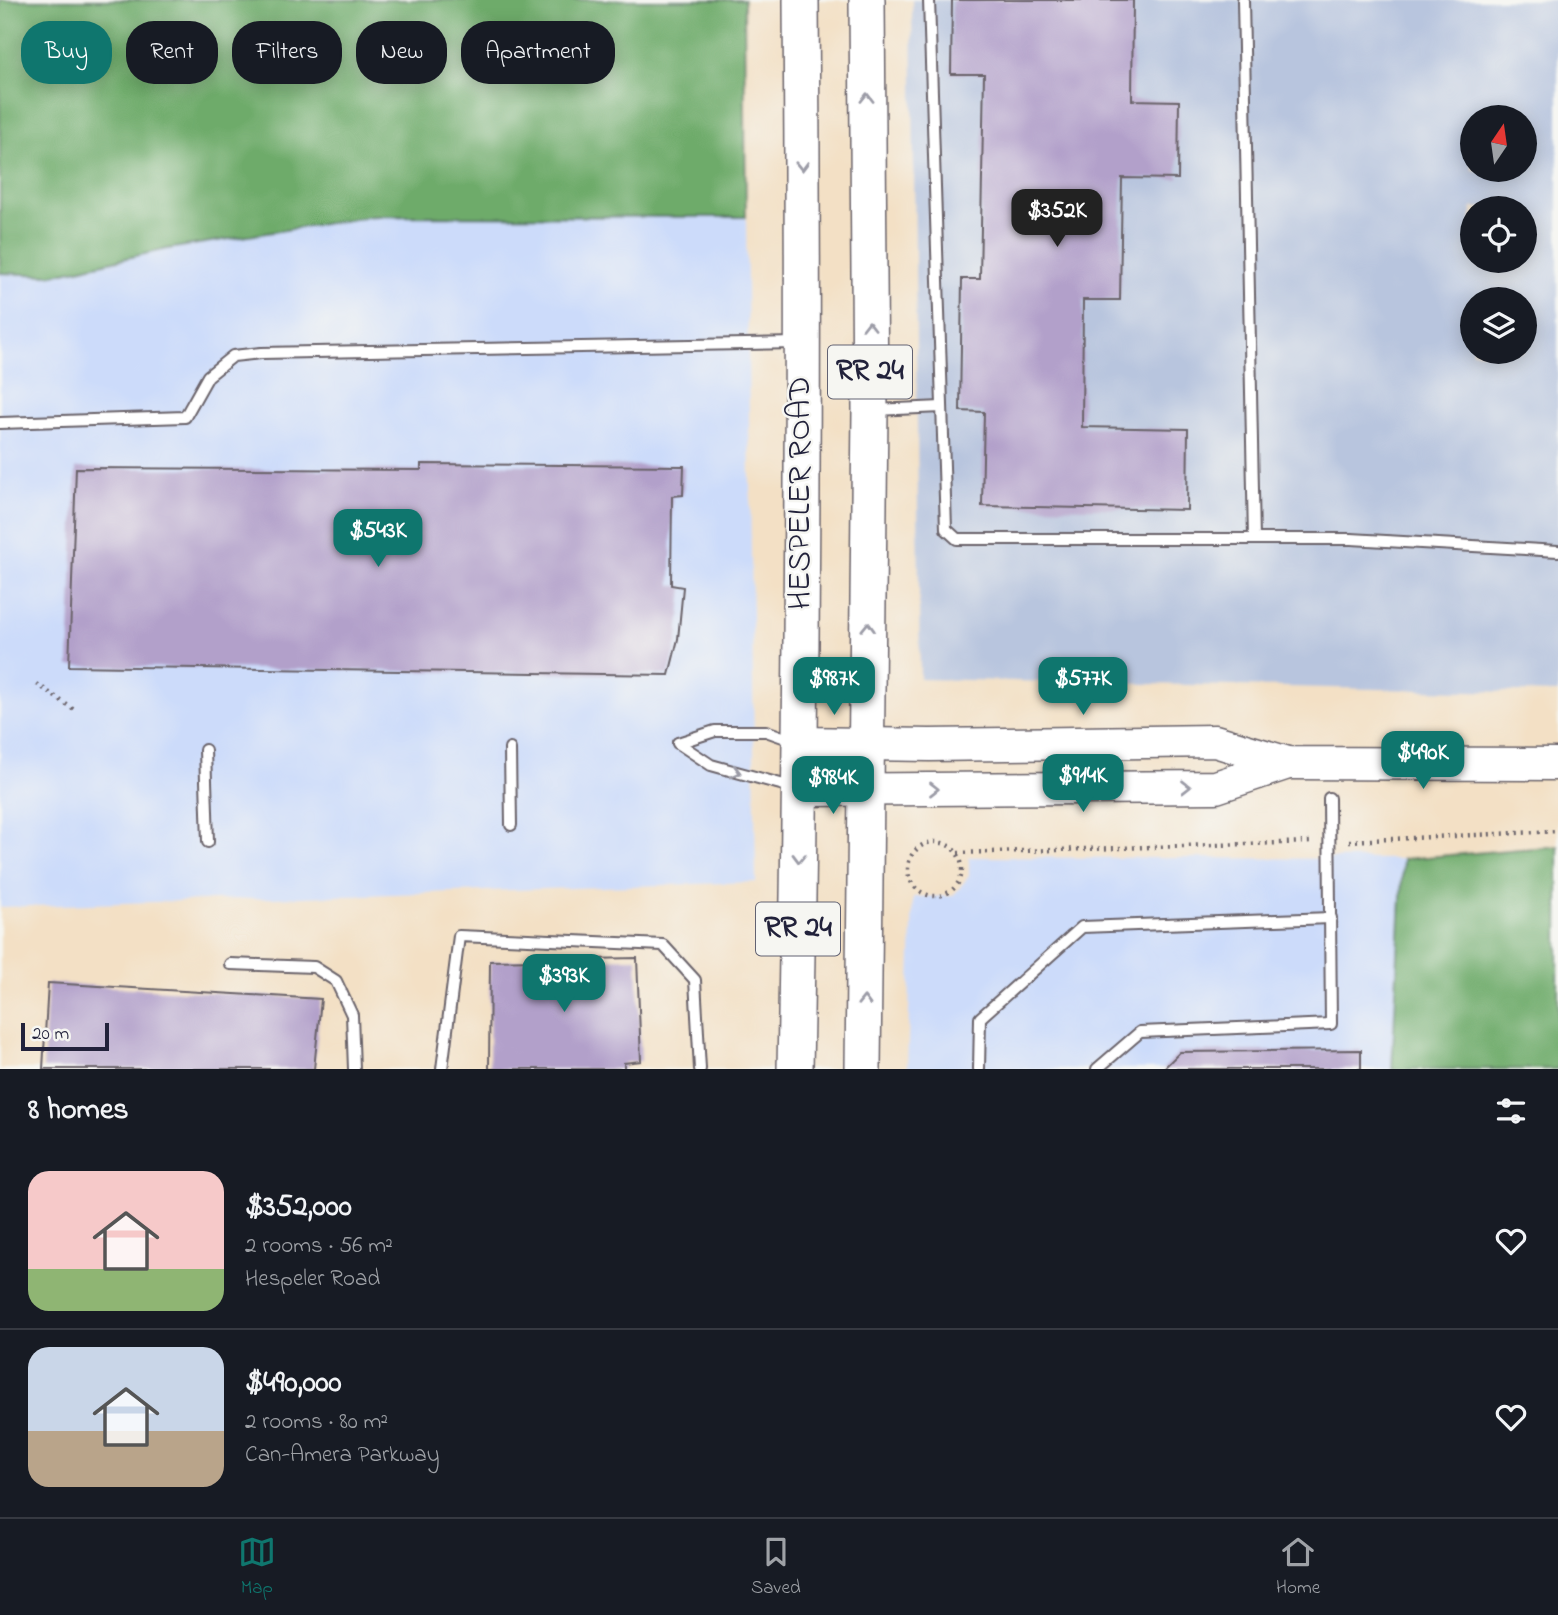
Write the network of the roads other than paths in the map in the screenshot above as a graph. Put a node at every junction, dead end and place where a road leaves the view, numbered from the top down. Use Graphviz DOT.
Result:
graph roads {
  1 [pos="801,0"];
  2 [pos="867,0"];
  3 [pos="929,0"];
  4 [pos="1243,0"];
  5 [pos="802,343"];
  6 [pos="942,407"];
  7 [pos="870,410"];
  8 [pos="0,423"];
  9 [pos="1254,539"];
  10 [pos="1558,551"];
  11 [pos="800,743"];
  12 [pos="867,744"];
  13 [pos="510,749"];
  14 [pos="205,750"];
  15 [pos="1288,763"];
  16 [pos="1558,764"];
  17 [pos="800,790"];
  18 [pos="866,790"];
  19 [pos="1329,798"];
  20 [pos="511,825"];
  21 [pos="208,842"];
  22 [pos="1331,918"];
  23 [pos="230,964"];
  24 [pos="354,1069"];
  25 [pos="442,1069"];
  26 [pos="700,1069"];
  27 [pos="795,1069"];
  28 [pos="863,1069"];
  29 [pos="979,1069"];
  30 [pos="1097,1069"];
  1 -- 5 [label="main road, HESPELER ROAD / RR 24, one-way"];
  7 -- 2 [label="main road, RR 24, one-way"];
  3 -- 6 [label="lane"];
  4 -- 9 [label="lane"];
  5 -- 8 [label="lane"];
  5 -- 11 [label="main road, HESPELER ROAD / RR 24"];
  6 -- 7 [label="lane"];
  6 -- 9 [label="lane"];
  12 -- 7 [label="main road, RR 24, one-way"];
  9 -- 10 [label="lane"];
  11 -- 12 [label="main road"];
  11 -- 17 [label="main road, HESPELER ROAD / RR 24"];
  11 -- 17 [label="lane, one-way"];
  12 -- 15 [label="main road"];
  12 -- 18 [label="main road, RR 24"];
  13 -- 20 [label="lane"];
  14 -- 21 [label="lane"];
  15 -- 16 [label="main road"];
  18 -- 15 [label="main road, one-way"];
  17 -- 18 [label="main road"];
  17 -- 27 [label="main road, HESPELER ROAD / RR 24, one-way"];
  28 -- 18 [label="main road, RR 24, one-way"];
  19 -- 22 [label="lane"];
  22 -- 29 [label="lane"];
  22 -- 30 [label="lane"];
  23 -- 24 [label="lane"];
  25 -- 26 [label="lane"];
}
